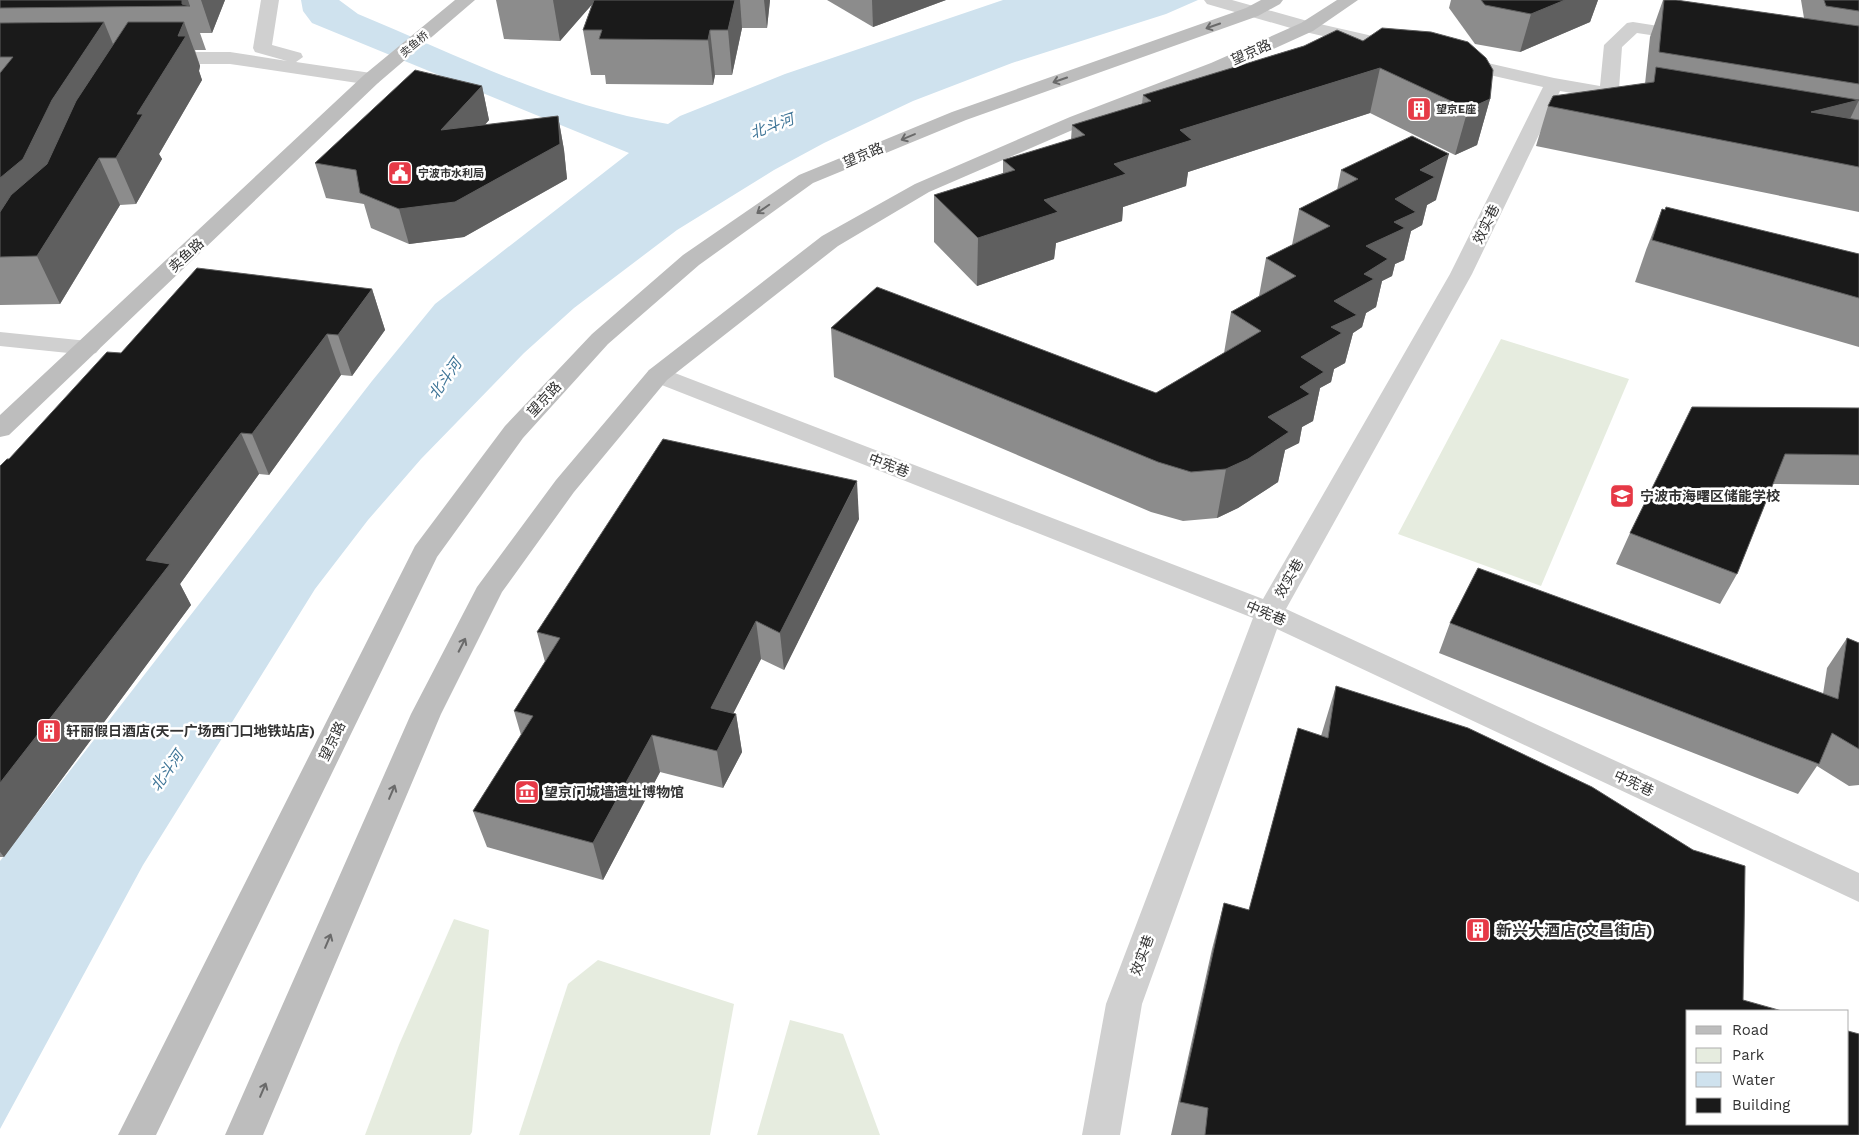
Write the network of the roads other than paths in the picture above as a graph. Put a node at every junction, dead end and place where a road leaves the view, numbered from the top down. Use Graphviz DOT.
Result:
graph roads {
  1 [pos="270,0"];
  2 [pos="1212,0"];
  3 [pos="1274,0"];
  4 [pos="1349,0"];
  5 [pos="461,4"];
  6 [pos="1252,12"];
  7 [pos="1308,27"];
  8 [pos="1710,39"];
  9 [pos="1421,53"];
  10 [pos="1440,58"];
  11 [pos="138,59"];
  12 [pos="371,79"];
  13 [pos="1554,84"];
  14 [pos="1609,93"];
  15 [pos="1648,100"];
  16 [pos="0,339"];
  17 [pos="88,348"];
  18 [pos="658,374"];
  19 [pos="0,429"];
  20 [pos="1269,613"];
  21 [pos="1859,888"];
  22 [pos="138,1135"];
  23 [pos="244,1135"];
  24 [pos="1101,1135"];
  1 -- 12 [label="street"];
  2 -- 6 [label="street"];
  3 -- 6 [label="main road, 望京路"];
  4 -- 7 [label="main road, 望京路"];
  5 -- 12 [label="main road, 卖鱼桥"];
  6 -- 7 [label="street"];
  6 -- 22 [label="main road, 望京路, one-way"];
  7 -- 9 [label="street"];
  7 -- 18 [label="main road, 望京路"];
  8 -- 14 [label="street"];
  10 -- 13 [label="street"];
  11 -- 12 [label="street"];
  12 -- 17 [label="main road, 卖鱼路"];
  13 -- 14 [label="street"];
  13 -- 20 [label="street, 效实巷"];
  14 -- 15 [label="street"];
  16 -- 17 [label="street"];
  17 -- 19 [label="main road, 卖鱼路"];
  18 -- 20 [label="street, 中宪巷"];
  23 -- 18 [label="main road, 望京路, one-way"];
  20 -- 21 [label="street, 中宪巷"];
  20 -- 24 [label="street, 效实巷"];
}
